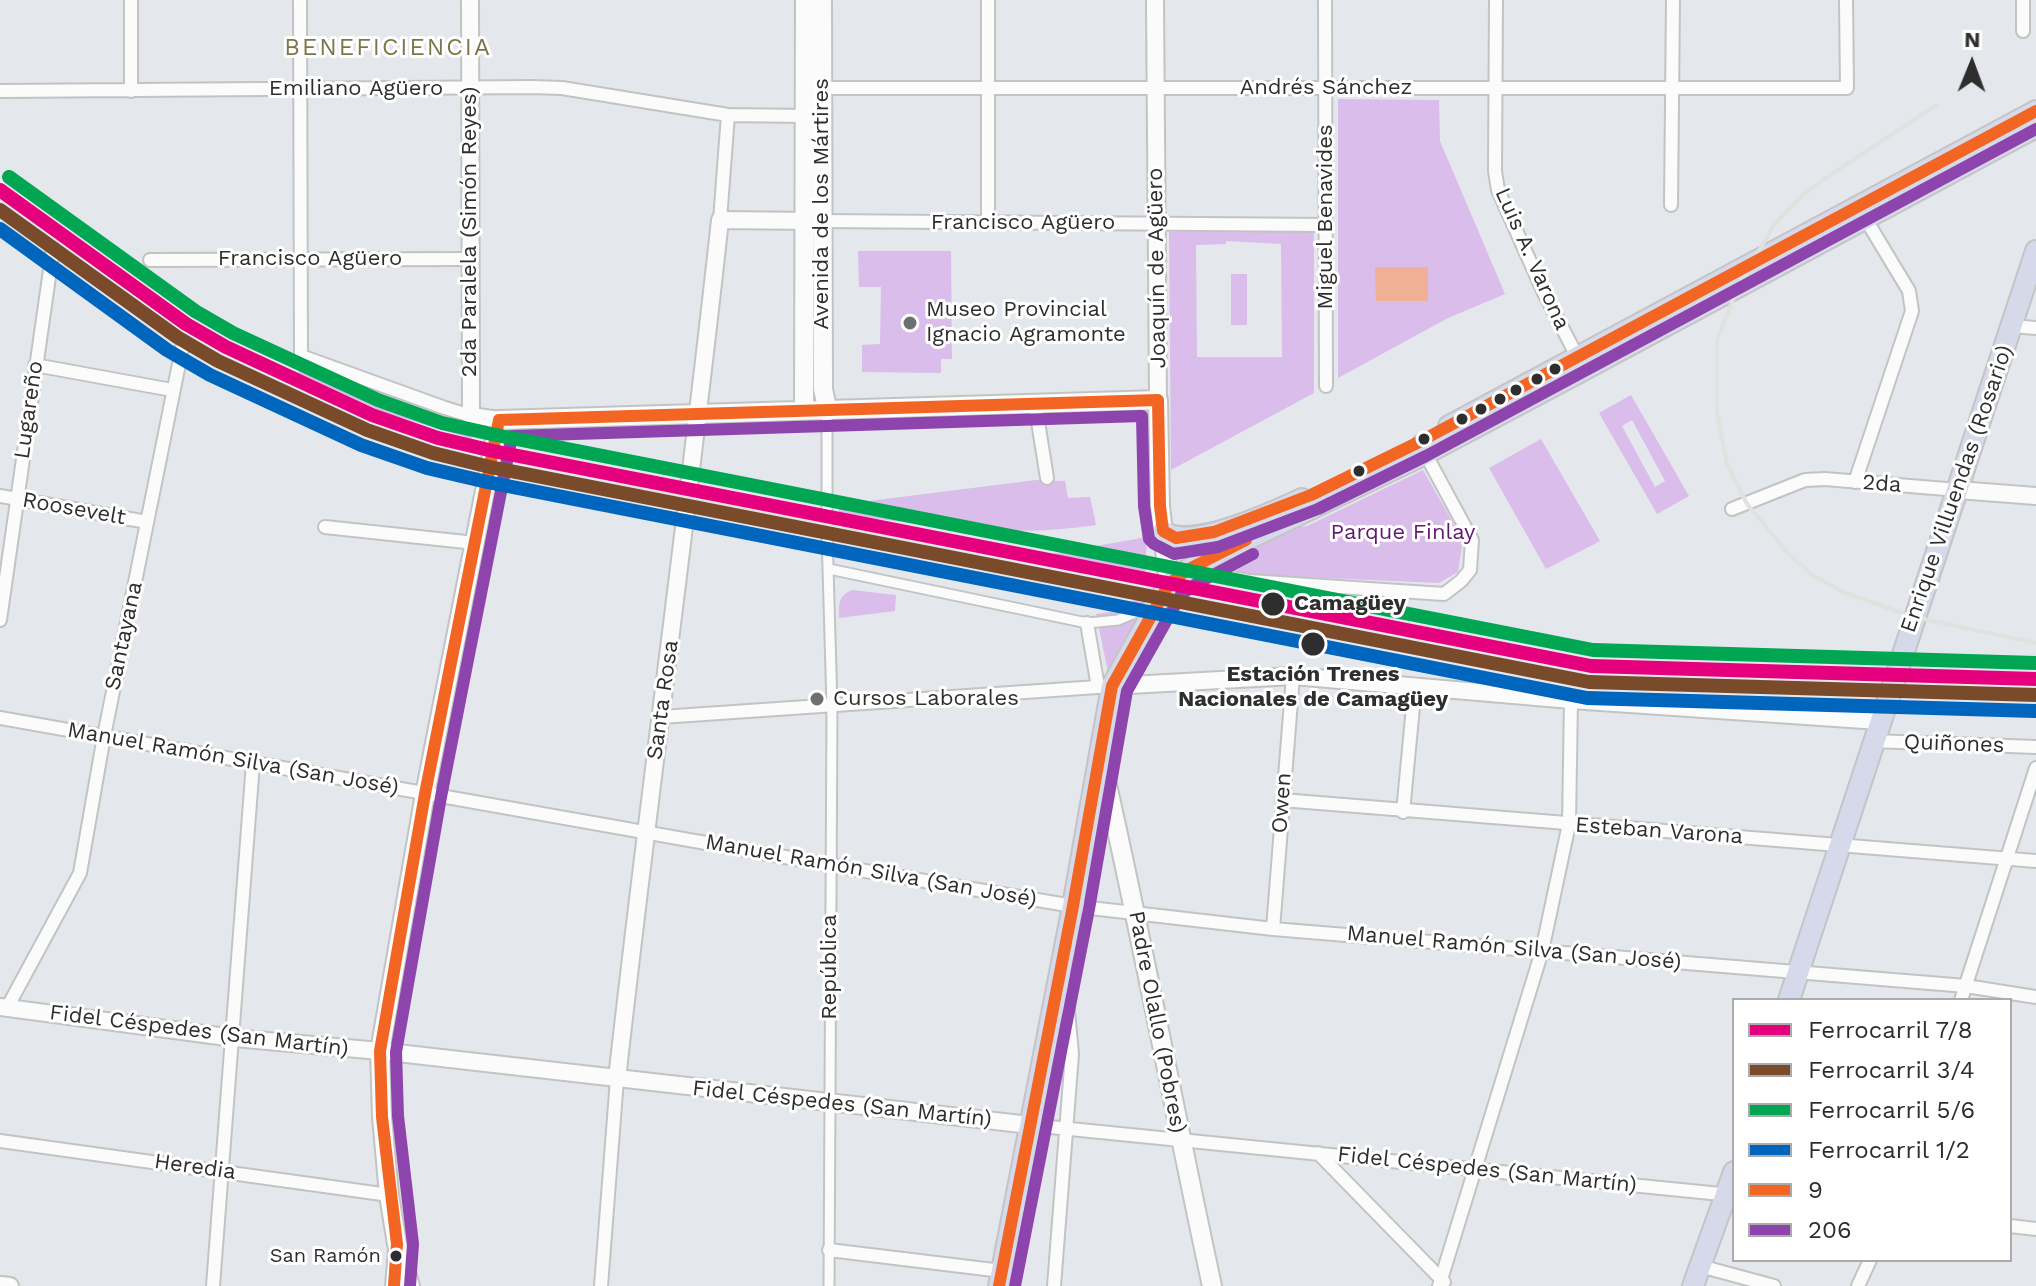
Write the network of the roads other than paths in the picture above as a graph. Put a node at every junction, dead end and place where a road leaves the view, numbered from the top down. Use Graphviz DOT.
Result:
graph roads {
  1 [pos="131,0"];
  2 [pos="300,0"];
  3 [pos="470,0"];
  4 [pos="805,0"];
  5 [pos="822,0"];
  6 [pos="988,0"];
  7 [pos="1155,0"];
  8 [pos="1325,0"];
  9 [pos="1496,0"];
  10 [pos="1673,0"];
  11 [pos="1846,0"];
  12 [pos="2023,0"];
  13 [pos="2023,31"];
  14 [pos="470,88"];
  15 [pos="813,88"];
  16 [pos="988,88"];
  17 [pos="1155,88"];
  18 [pos="1326,88"];
  19 [pos="1495,88"];
  20 [pos="1673,88"];
  21 [pos="301,90"];
  22 [pos="0,91"];
  23 [pos="131,91"];
  24 [pos="2036,111"];
  25 [pos="728,115"];
  26 [pos="805,116"];
  27 [pos="2036,127"];
  28 [pos="1671,205"];
  29 [pos="1862,213"];
  30 [pos="720,220"];
  31 [pos="813,221"];
  32 [pos="988,222"];
  33 [pos="1156,224"];
  34 [pos="1326,225"];
  35 [pos="53,249"];
  36 [pos="2036,251"];
  37 [pos="301,258"];
  38 [pos="471,259"];
  39 [pos="150,260"];
  40 [pos="2012,326"];
  41 [pos="2036,328"];
  42 [pos="183,344"];
  43 [pos="1576,363"];
  44 [pos="35,365"];
  45 [pos="1326,386"];
  46 [pos="814,388"];
  47 [pos="172,390"];
  48 [pos="1158,400"];
  49 [pos="1035,403"];
  50 [pos="827,408"];
  51 [pos="804,409"];
  52 [pos="699,414"];
  53 [pos="471,416"];
  54 [pos="499,420"];
  55 [pos="1414,452"];
  56 [pos="1047,478"];
  57 [pos="1855,482"];
  58 [pos="1958,490"];
  59 [pos="0,496"];
  60 [pos="2036,496"];
  61 [pos="17,499"];
  62 [pos="1732,509"];
  63 [pos="147,522"];
  64 [pos="325,527"];
  65 [pos="1163,531"];
  66 [pos="475,543"];
  67 [pos="1225,550"];
  68 [pos="829,569"];
  69 [pos="1187,570"];
  70 [pos="1227,578"];
  71 [pos="1164,593"];
  72 [pos="0,620"];
  73 [pos="1087,623"];
  74 [pos="1293,676"];
  75 [pos="1415,686"];
  76 [pos="1105,687"];
  77 [pos="1571,700"];
  78 [pos="832,706"];
  79 [pos="661,717"];
  80 [pos="0,718"];
  81 [pos="1879,721"];
  82 [pos="104,736"];
  83 [pos="1872,741"];
  84 [pos="2036,747"];
  85 [pos="1101,758"];
  86 [pos="253,763"];
  87 [pos="2036,768"];
  88 [pos="425,794"];
  89 [pos="1282,800"];
  90 [pos="1403,812"];
  91 [pos="1569,824"];
  92 [pos="644,831"];
  93 [pos="1841,845"];
  94 [pos="2008,858"];
  95 [pos="2036,861"];
  96 [pos="830,865"];
  97 [pos="1073,906"];
  98 [pos="1136,914"];
  99 [pos="1273,929"];
  100 [pos="1542,951"];
  101 [pos="1063,954"];
  102 [pos="1798,972"];
  103 [pos="1966,986"];
  104 [pos="2036,997"];
  105 [pos="1790,998"];
  106 [pos="1962,998"];
  107 [pos="4,1007"];
  108 [pos="234,1038"];
  109 [pos="380,1051"];
  110 [pos="617,1079"];
  111 [pos="830,1101"];
  112 [pos="1030,1125"];
  113 [pos="1067,1129"];
  114 [pos="1180,1140"];
  115 [pos="0,1141"];
  116 [pos="1318,1153"];
  117 [pos="1475,1168"];
  118 [pos="221,1170"];
  119 [pos="1730,1194"];
  120 [pos="389,1195"];
  121 [pos="2012,1226"];
  122 [pos="2036,1229"];
  123 [pos="397,1244"];
  124 [pos="829,1250"];
  125 [pos="1869,1262"];
  126 [pos="1700,1266"];
  127 [pos="1001,1278"];
  128 [pos="1442,1284"];
  129 [pos="0,1285"];
  130 [pos="10,1286"];
  131 [pos="213,1286"];
  132 [pos="394,1286"];
  133 [pos="410,1286"];
  134 [pos="601,1286"];
  135 [pos="829,1286"];
  136 [pos="1054,1286"];
  137 [pos="1212,1286"];
  138 [pos="1693,1286"];
  139 [pos="1774,1286"];
  140 [pos="1858,1286"];
  1 -- 23 [label="street"];
  2 -- 21 [label="street"];
  3 -- 14 [label="street, 2da Paralela (Simón Reyes)"];
  4 -- 15 [label="main road, Avenida de los Mártires"];
  5 -- 15 [label="main road, Avenida de los Mártires"];
  6 -- 16 [label="street"];
  7 -- 17 [label="street, Joaquín de Agüero"];
  8 -- 18 [label="street, Miguel Benavides"];
  9 -- 19 [label="street, Luis A. Varona"];
  10 -- 20 [label="street"];
  11 -- 20 [label="street, Andrés Sánchez"];
  12 -- 13 [label="street"];
  14 -- 21 [label="street, Emiliano Agüero"];
  14 -- 25 [label="street, Emiliano Agüero"];
  14 -- 38 [label="street, 2da Paralela (Simón Reyes)"];
  15 -- 16 [label="street, Andrés Sánchez"];
  15 -- 26 [label="main road, Avenida de los Mártires"];
  15 -- 31 [label="main road, Avenida de los Mártires"];
  16 -- 17 [label="street, Andrés Sánchez"];
  16 -- 32 [label="street"];
  17 -- 18 [label="street, Andrés Sánchez"];
  17 -- 33 [label="street, Joaquín de Agüero"];
  18 -- 19 [label="street, Andrés Sánchez"];
  18 -- 34 [label="street, Miguel Benavides"];
  19 -- 20 [label="street, Andrés Sánchez"];
  19 -- 43 [label="street, Luis A. Varona"];
  20 -- 28 [label="street"];
  21 -- 23 [label="street, Emiliano Agüero"];
  21 -- 37 [label="street"];
  22 -- 23 [label="street, Emiliano Agüero"];
  24 -- 29 [label="main road"];
  25 -- 26 [label="street, Emiliano Agüero"];
  25 -- 30 [label="street, Santa Rosa"];
  26 -- 31 [label="main road, Avenida de los Mártires"];
  27 -- 29 [label="main road"];
  29 -- 43 [label="main road"];
  29 -- 57 [label="street"];
  30 -- 31 [label="street, Francisco Agüero"];
  30 -- 52 [label="street, Santa Rosa"];
  31 -- 32 [label="street, Francisco Agüero"];
  31 -- 46 [label="main road, Avenida de los Mártires"];
  32 -- 33 [label="street, Francisco Agüero"];
  33 -- 34 [label="street, Francisco Agüero"];
  33 -- 48 [label="street, Joaquín de Agüero"];
  34 -- 45 [label="street, Miguel Benavides"];
  35 -- 44 [label="street, Lugareño"];
  36 -- 40 [label="main road, Enrique Villuendas (Rosario)"];
  37 -- 38 [label="street, Francisco Agüero"];
  37 -- 39 [label="street, Francisco Agüero"];
  37 -- 53 [label="street"];
  38 -- 53 [label="street, 2da Paralela (Simón Reyes)"];
  40 -- 41 [label="street"];
  40 -- 58 [label="main road, Enrique Villuendas (Rosario)"];
  42 -- 47 [label="street, Santayana"];
  43 -- 55 [label="main road"];
  44 -- 47 [label="street"];
  44 -- 61 [label="street, Lugareño"];
  46 -- 50 [label="main road, Avenida de los Mártires"];
  46 -- 51 [label="main road, Avenida de los Mártires"];
  47 -- 63 [label="street, Santayana"];
  48 -- 49 [label="main road"];
  48 -- 65 [label="main road, Joaquín de Agüero"];
  49 -- 50 [label="main road"];
  49 -- 56 [label="street"];
  50 -- 51 [label="main road"];
  50 -- 68 [label="street, República"];
  51 -- 52 [label="main road"];
  52 -- 54 [label="main road"];
  52 -- 79 [label="street, Santa Rosa"];
  53 -- 54 [label="street"];
  54 -- 66 [label="main road"];
  55 -- 65 [label="main road"];
  55 -- 67 [label="main road"];
  55 -- 70 [label="street"];
  57 -- 58 [label="street, 2da"];
  57 -- 62 [label="street, 2da"];
  58 -- 60 [label="street, 2da"];
  58 -- 81 [label="main road, Enrique Villuendas (Rosario)"];
  59 -- 61 [label="street, Roosevelt"];
  61 -- 63 [label="street, Roosevelt"];
  61 -- 72 [label="street, Lugareño"];
  63 -- 82 [label="street, Santayana"];
  64 -- 66 [label="street"];
  65 -- 71 [label="main road, Joaquín de Agüero"];
  66 -- 88 [label="main road"];
  67 -- 69 [label="main road"];
  67 -- 70 [label="street"];
  68 -- 73 [label="street"];
  68 -- 78 [label="street, República"];
  69 -- 70 [label="street"];
  69 -- 71 [label="main road"];
  71 -- 73 [label="street"];
  71 -- 76 [label="main road"];
  73 -- 76 [label="street"];
  74 -- 75 [label="street"];
  74 -- 76 [label="street"];
  74 -- 89 [label="street, Owen"];
  75 -- 77 [label="street"];
  75 -- 90 [label="street"];
  76 -- 78 [label="street"];
  76 -- 85 [label="main road"];
  77 -- 81 [label="street"];
  77 -- 91 [label="street"];
  78 -- 79 [label="street"];
  78 -- 96 [label="street, República"];
  79 -- 92 [label="street, Santa Rosa"];
  80 -- 82 [label="street, Manuel Ramón Silva (San José)"];
  81 -- 83 [label="main road, Enrique Villuendas (Rosario)"];
  82 -- 86 [label="street, Manuel Ramón Silva (San José)"];
  82 -- 107 [label="street, Santayana"];
  83 -- 84 [label="street, Quiñones"];
  83 -- 93 [label="main road, Enrique Villuendas (Rosario)"];
  85 -- 97 [label="main road"];
  85 -- 98 [label="main road, Padre Olallo (Pobres)"];
  86 -- 88 [label="street, Manuel Ramón Silva (San José)"];
  86 -- 108 [label="street"];
  87 -- 94 [label="street"];
  88 -- 92 [label="street, Manuel Ramón Silva (San José)"];
  88 -- 109 [label="main road"];
  89 -- 90 [label="street, Esteban Varona"];
  89 -- 99 [label="street, Owen"];
  90 -- 91 [label="street, Esteban Varona"];
  91 -- 93 [label="street, Esteban Varona"];
  91 -- 100 [label="street"];
  92 -- 96 [label="street, Manuel Ramón Silva (San José)"];
  92 -- 110 [label="street, Santa Rosa"];
  93 -- 94 [label="street, Esteban Varona"];
  93 -- 102 [label="main road, Enrique Villuendas (Rosario)"];
  94 -- 95 [label="street, Esteban Varona"];
  94 -- 103 [label="street"];
  96 -- 97 [label="street, Manuel Ramón Silva (San José)"];
  96 -- 111 [label="street, República"];
  97 -- 98 [label="street, Manuel Ramón Silva (San José)"];
  97 -- 101 [label="main road"];
  98 -- 99 [label="street, Manuel Ramón Silva (San José)"];
  98 -- 114 [label="main road, Padre Olallo (Pobres)"];
  99 -- 100 [label="street, Manuel Ramón Silva (San José)"];
  100 -- 102 [label="street, Manuel Ramón Silva (San José)"];
  100 -- 117 [label="street"];
  101 -- 112 [label="main road"];
  101 -- 113 [label="street"];
  102 -- 103 [label="street, Manuel Ramón Silva (San José)"];
  102 -- 105 [label="main road, Enrique Villuendas (Rosario)"];
  103 -- 104 [label="street, Manuel Ramón Silva (San José)"];
  103 -- 106 [label="street"];
  107 -- 108 [label="street, Fidel Céspedes (San Martín)"];
  108 -- 109 [label="street, Fidel Céspedes (San Martín)"];
  108 -- 118 [label="street"];
  109 -- 110 [label="street, Fidel Céspedes (San Martín)"];
  109 -- 120 [label="main road"];
  110 -- 111 [label="street, Fidel Céspedes (San Martín)"];
  110 -- 134 [label="street, Santa Rosa"];
  111 -- 112 [label="street, Fidel Céspedes (San Martín)"];
  111 -- 124 [label="street, República"];
  112 -- 113 [label="street, Fidel Céspedes (San Martín)"];
  112 -- 127 [label="main road"];
  113 -- 114 [label="street, Fidel Céspedes (San Martín)"];
  113 -- 136 [label="street"];
  114 -- 116 [label="street, Fidel Céspedes (San Martín)"];
  114 -- 137 [label="main road, Padre Olallo (Pobres)"];
  115 -- 118 [label="street, Heredia"];
  116 -- 117 [label="street, Fidel Céspedes (San Martín)"];
  116 -- 128 [label="street"];
  117 -- 119 [label="street, Fidel Céspedes (San Martín)"];
  117 -- 128 [label="street"];
  118 -- 120 [label="street, Heredia"];
  118 -- 131 [label="street"];
  119 -- 126 [label="main road"];
  120 -- 123 [label="main road"];
  121 -- 122 [label="street"];
  123 -- 132 [label="street"];
  123 -- 133 [label="main road"];
  124 -- 127 [label="street"];
  124 -- 135 [label="street, República"];
  125 -- 140 [label="street"];
  126 -- 138 [label="main road"];
  126 -- 139 [label="street"];
  129 -- 130 [label="street"];
}
